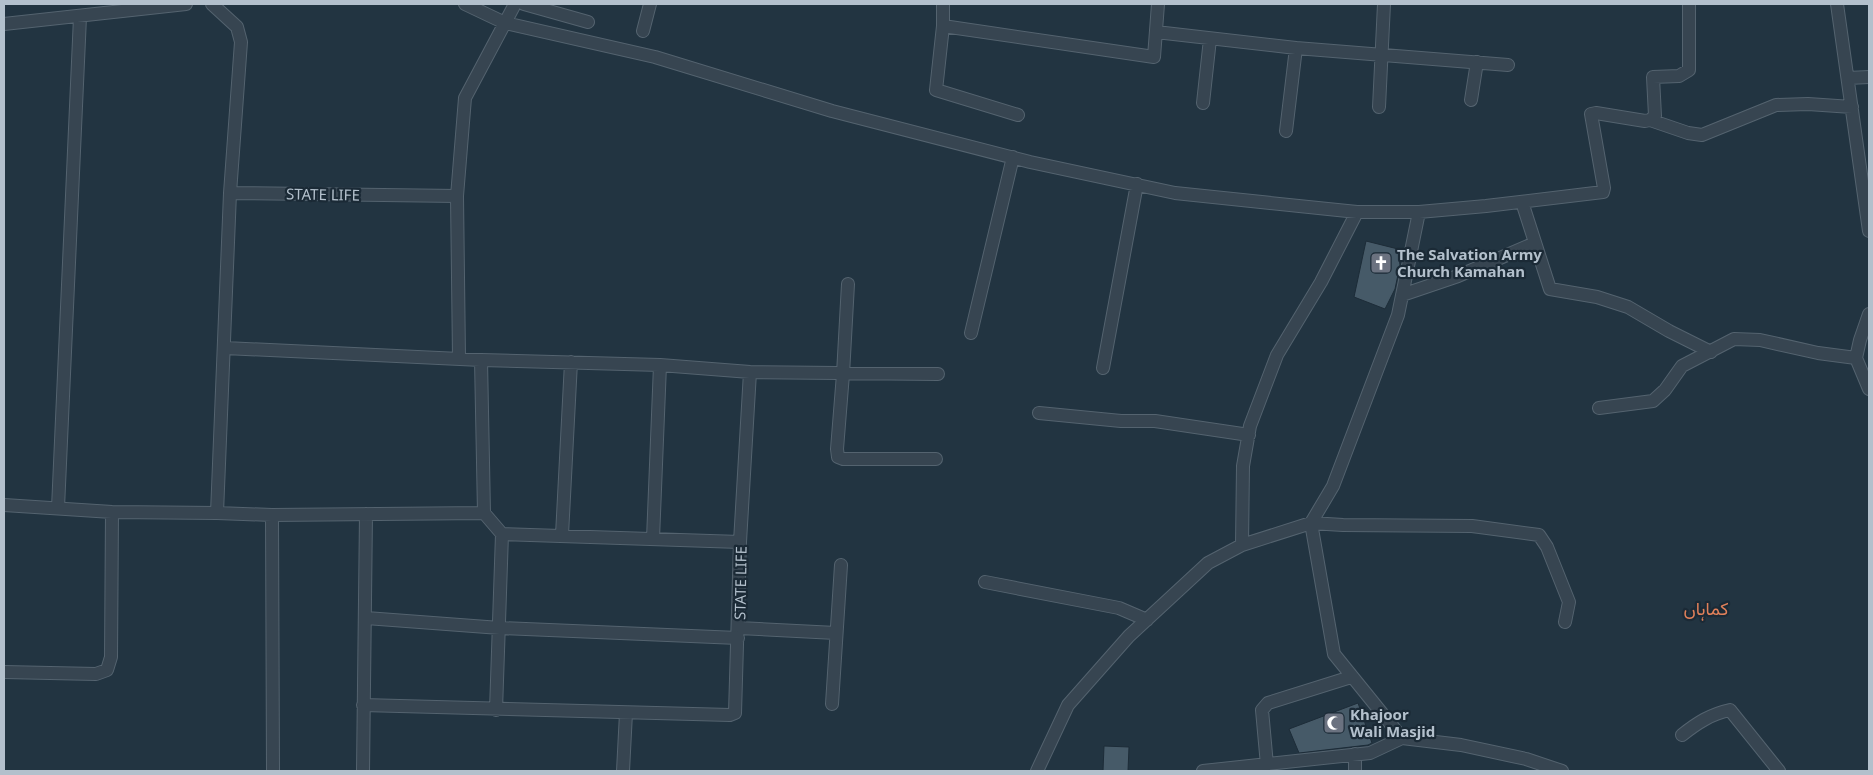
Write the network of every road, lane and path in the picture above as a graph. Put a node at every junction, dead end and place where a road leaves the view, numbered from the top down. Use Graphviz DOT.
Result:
graph roads {
  1 [pos="186,4"];
  2 [pos="212,4"];
  3 [pos="465,4"];
  4 [pos="514,4"];
  5 [pos="524,4"];
  6 [pos="650,4"];
  7 [pos="943,4"];
  8 [pos="1158,4"];
  9 [pos="1384,4"];
  10 [pos="1689,4"];
  11 [pos="1838,4"];
  12 [pos="80,17"];
  13 [pos="588,22"];
  14 [pos="504,23"];
  15 [pos="4,24"];
  16 [pos="943,26"];
  17 [pos="643,31"];
  18 [pos="1156,32"];
  19 [pos="1210,39"];
  20 [pos="1296,48"];
  21 [pos="1382,54"];
  22 [pos="1477,62"];
  23 [pos="1508,65"];
  24 [pos="1869,77"];
  25 [pos="1848,78"];
  26 [pos="1471,100"];
  27 [pos="1203,103"];
  28 [pos="1380,107"];
  29 [pos="1852,107"];
  30 [pos="1018,115"];
  31 [pos="1650,120"];
  32 [pos="1286,130"];
  33 [pos="1013,157"];
  34 [pos="1137,184"];
  35 [pos="230,192"];
  36 [pos="457,196"];
  37 [pos="1522,202"];
  38 [pos="1357,212"];
  39 [pos="1419,212"];
  40 [pos="1869,231"];
  41 [pos="1535,243"];
  42 [pos="848,284"];
  43 [pos="1402,295"];
  44 [pos="1869,314"];
  45 [pos="971,334"];
  46 [pos="225,348"];
  47 [pos="1711,352"];
  48 [pos="458,358"];
  49 [pos="1856,358"];
  50 [pos="481,360"];
  51 [pos="571,362"];
  52 [pos="660,365"];
  53 [pos="1103,368"];
  54 [pos="750,372"];
  55 [pos="844,374"];
  56 [pos="938,374"];
  57 [pos="1869,389"];
  58 [pos="1599,408"];
  59 [pos="1039,413"];
  60 [pos="1248,435"];
  61 [pos="936,459"];
  62 [pos="4,505"];
  63 [pos="58,508"];
  64 [pos="112,512"];
  65 [pos="217,513"];
  66 [pos="484,513"];
  67 [pos="366,514"];
  68 [pos="272,515"];
  69 [pos="1311,523"];
  70 [pos="502,534"];
  71 [pos="562,535"];
  72 [pos="653,538"];
  73 [pos="740,542"];
  74 [pos="1242,545"];
  75 [pos="841,564"];
  76 [pos="985,582"];
  77 [pos="366,618"];
  78 [pos="1147,620"];
  79 [pos="1565,622"];
  80 [pos="500,628"];
  81 [pos="836,632"];
  82 [pos="739,633"];
  83 [pos="4,672"];
  84 [pos="1351,677"];
  85 [pos="832,704"];
  86 [pos="363,705"];
  87 [pos="496,710"];
  88 [pos="626,713"];
  89 [pos="1682,735"];
  90 [pos="1402,738"];
  91 [pos="1355,754"];
  92 [pos="1268,764"];
  93 [pos="274,771"];
  94 [pos="364,771"];
  95 [pos="623,771"];
  96 [pos="1037,771"];
  97 [pos="1203,771"];
  98 [pos="1355,771"];
  99 [pos="1562,771"];
  100 [pos="1778,771"];
  1 -- 12 [label="street"];
  2 -- 35 [label="street"];
  3 -- 14 [label="street"];
  4 -- 14 [label="street"];
  5 -- 13 [label="street"];
  6 -- 17 [label="street"];
  7 -- 16 [label="street"];
  8 -- 18 [label="street"];
  9 -- 21 [label="street"];
  10 -- 31 [label="street"];
  11 -- 25 [label="street"];
  12 -- 15 [label="street"];
  12 -- 63 [label="street"];
  14 -- 33 [label="street"];
  14 -- 36 [label="street"];
  16 -- 18 [label="street"];
  16 -- 30 [label="street"];
  18 -- 19 [label="street"];
  19 -- 20 [label="street"];
  19 -- 27 [label="street"];
  20 -- 21 [label="street"];
  20 -- 32 [label="street"];
  21 -- 22 [label="street"];
  21 -- 28 [label="street"];
  22 -- 23 [label="street"];
  22 -- 26 [label="street"];
  24 -- 25 [label="street"];
  25 -- 29 [label="street"];
  29 -- 31 [label="street"];
  29 -- 40 [label="street"];
  31 -- 37 [label="street"];
  33 -- 34 [label="street"];
  33 -- 45 [label="street"];
  34 -- 38 [label="street"];
  34 -- 53 [label="street"];
  35 -- 36 [label="street, STATE LIFE"];
  35 -- 46 [label="street"];
  36 -- 48 [label="street"];
  37 -- 39 [label="street"];
  37 -- 41 [label="street"];
  38 -- 39 [label="street"];
  38 -- 60 [label="street"];
  39 -- 43 [label="street"];
  41 -- 43 [label="street"];
  41 -- 47 [label="street"];
  42 -- 55 [label="street"];
  43 -- 69 [label="street"];
  44 -- 49 [label="street"];
  46 -- 48 [label="street"];
  46 -- 65 [label="street"];
  47 -- 49 [label="street"];
  47 -- 58 [label="street"];
  48 -- 50 [label="street"];
  49 -- 57 [label="street"];
  50 -- 51 [label="street"];
  50 -- 66 [label="street"];
  51 -- 52 [label="street"];
  51 -- 71 [label="street"];
  52 -- 54 [label="street"];
  52 -- 72 [label="street"];
  54 -- 55 [label="street"];
  54 -- 73 [label="street, STATE LIFE"];
  55 -- 56 [label="street"];
  55 -- 61 [label="street"];
  59 -- 60 [label="street"];
  60 -- 74 [label="street"];
  62 -- 63 [label="street"];
  63 -- 64 [label="street"];
  64 -- 65 [label="street"];
  64 -- 83 [label="street"];
  65 -- 68 [label="street"];
  66 -- 67 [label="street"];
  66 -- 70 [label="street"];
  67 -- 68 [label="street"];
  67 -- 77 [label="street"];
  68 -- 93 [label="street"];
  69 -- 74 [label="street"];
  69 -- 79 [label="street"];
  69 -- 84 [label="street"];
  70 -- 71 [label="street"];
  70 -- 80 [label="street"];
  71 -- 72 [label="street"];
  72 -- 73 [label="street"];
  73 -- 82 [label="street, STATE LIFE"];
  74 -- 78 [label="street"];
  75 -- 81 [label="street"];
  76 -- 78 [label="street"];
  77 -- 80 [label="street"];
  77 -- 86 [label="street"];
  78 -- 96 [label="street"];
  80 -- 82 [label="street"];
  80 -- 87 [label="street"];
  81 -- 82 [label="street"];
  81 -- 85 [label="street"];
  82 -- 88 [label="street, STATE LIFE"];
  84 -- 90 [label="street"];
  84 -- 92 [label="street"];
  86 -- 87 [label="street, STATE LIFE"];
  86 -- 94 [label="street"];
  87 -- 88 [label="street, STATE LIFE"];
  88 -- 95 [label="street"];
  89 -- 100 [label="street"];
  90 -- 91 [label="street"];
  90 -- 99 [label="street"];
  91 -- 92 [label="street"];
  91 -- 98 [label="street"];
  92 -- 97 [label="street"];
}
